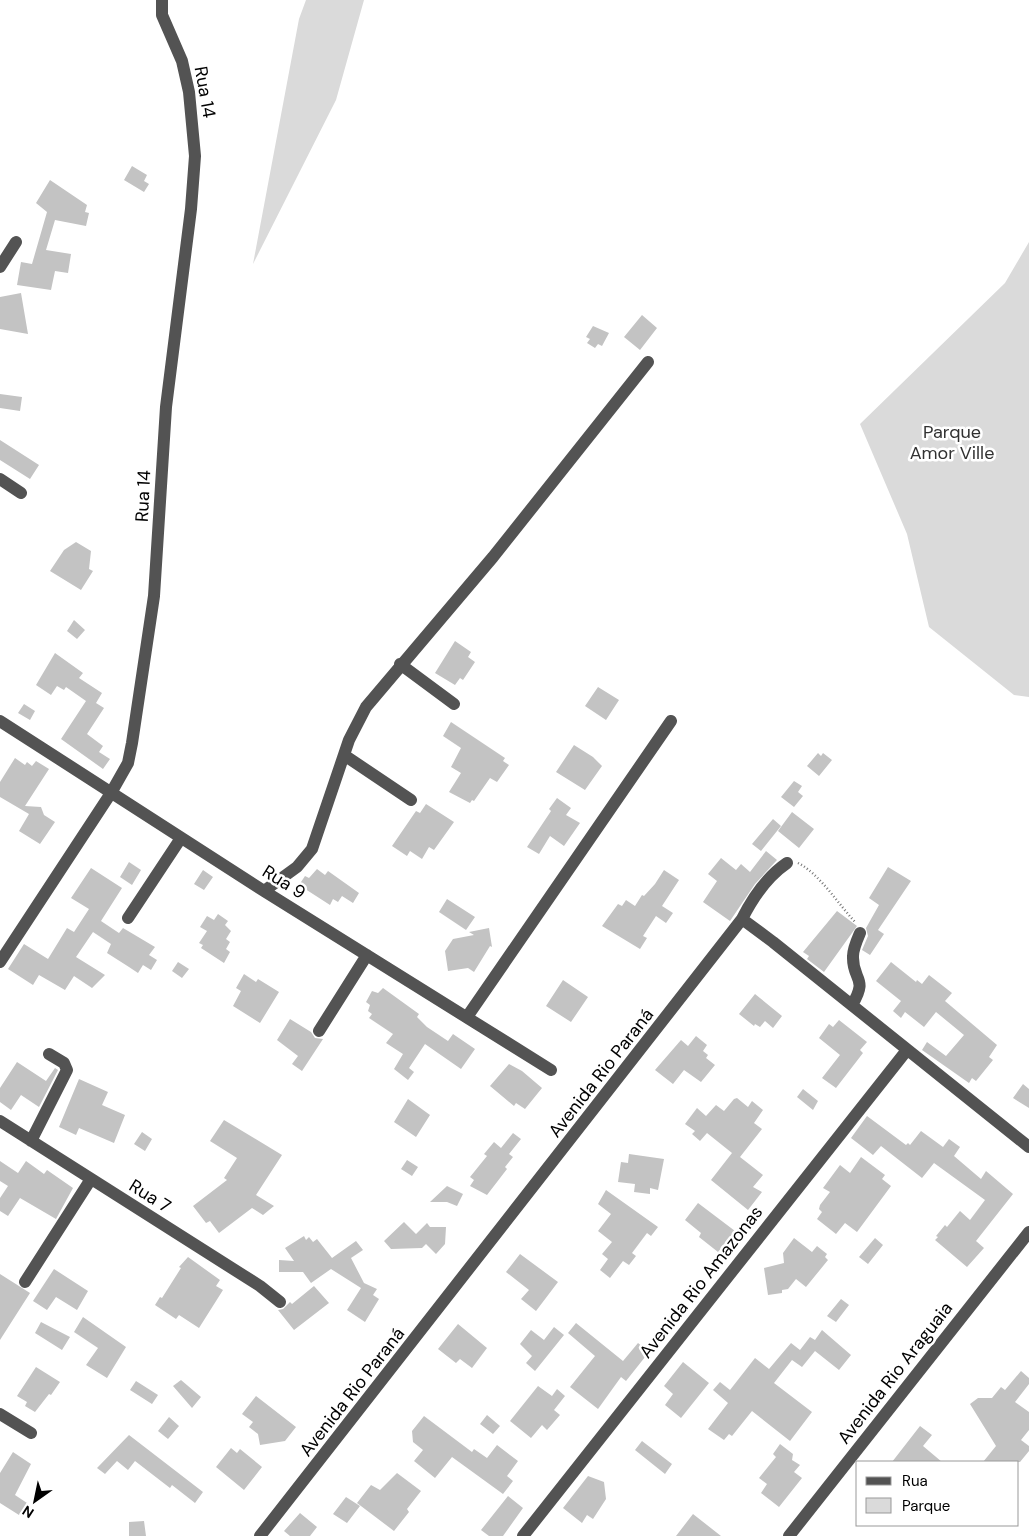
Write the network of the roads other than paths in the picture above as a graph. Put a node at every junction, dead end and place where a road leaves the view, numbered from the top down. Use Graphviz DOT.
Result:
graph roads {
  1 [pos="162,0"];
  2 [pos="16,242"];
  3 [pos="0,267"];
  4 [pos="648,362"];
  5 [pos="0,479"];
  6 [pos="21,493"];
  7 [pos="400,664"];
  8 [pos="454,704"];
  9 [pos="0,721"];
  10 [pos="671,721"];
  11 [pos="344,755"];
  12 [pos="111,793"];
  13 [pos="411,800"];
  14 [pos="181,838"];
  15 [pos="787,863"];
  16 [pos="264,891"];
  17 [pos="128,918"];
  18 [pos="742,919"];
  19 [pos="860,933"];
  20 [pos="367,955"];
  21 [pos="0,962"];
  22 [pos="852,1005"];
  23 [pos="467,1017"];
  24 [pos="319,1031"];
  25 [pos="907,1050"];
  26 [pos="49,1054"];
  27 [pos="552,1070"];
  28 [pos="0,1121"];
  29 [pos="32,1141"];
  30 [pos="1029,1147"];
  31 [pos="91,1179"];
  32 [pos="1029,1232"];
  33 [pos="25,1282"];
  34 [pos="280,1302"];
  35 [pos="0,1414"];
  36 [pos="31,1433"];
  37 [pos="260,1536"];
  38 [pos="523,1536"];
  39 [pos="789,1536"];
  1 -- 12 [label="street, Rua 14"];
  2 -- 3 [label="street"];
  4 -- 7 [label="street"];
  5 -- 6 [label="street"];
  7 -- 8 [label="street"];
  7 -- 11 [label="street"];
  9 -- 12 [label="street, Rua 9"];
  10 -- 23 [label="street"];
  11 -- 13 [label="street"];
  11 -- 16 [label="street"];
  12 -- 14 [label="street, Rua 9"];
  12 -- 21 [label="street, Rua 14"];
  14 -- 16 [label="street, Rua 9"];
  14 -- 17 [label="street"];
  15 -- 18 [label="street, Avenida Rio Paraná"];
  16 -- 20 [label="street, Rua 9"];
  18 -- 22 [label="street"];
  18 -- 37 [label="street, Avenida Rio Paraná"];
  19 -- 22 [label="street"];
  20 -- 23 [label="street, Rua 9"];
  20 -- 24 [label="street"];
  22 -- 25 [label="street"];
  23 -- 27 [label="street, Rua 9"];
  25 -- 30 [label="street"];
  25 -- 38 [label="street, Avenida Rio Amazonas"];
  26 -- 29 [label="street"];
  28 -- 29 [label="street, Rua 7"];
  29 -- 31 [label="street, Rua 7"];
  31 -- 33 [label="street"];
  31 -- 34 [label="street, Rua 7"];
  32 -- 39 [label="street, Avenida Rio Araguaia"];
  35 -- 36 [label="street"];
}
